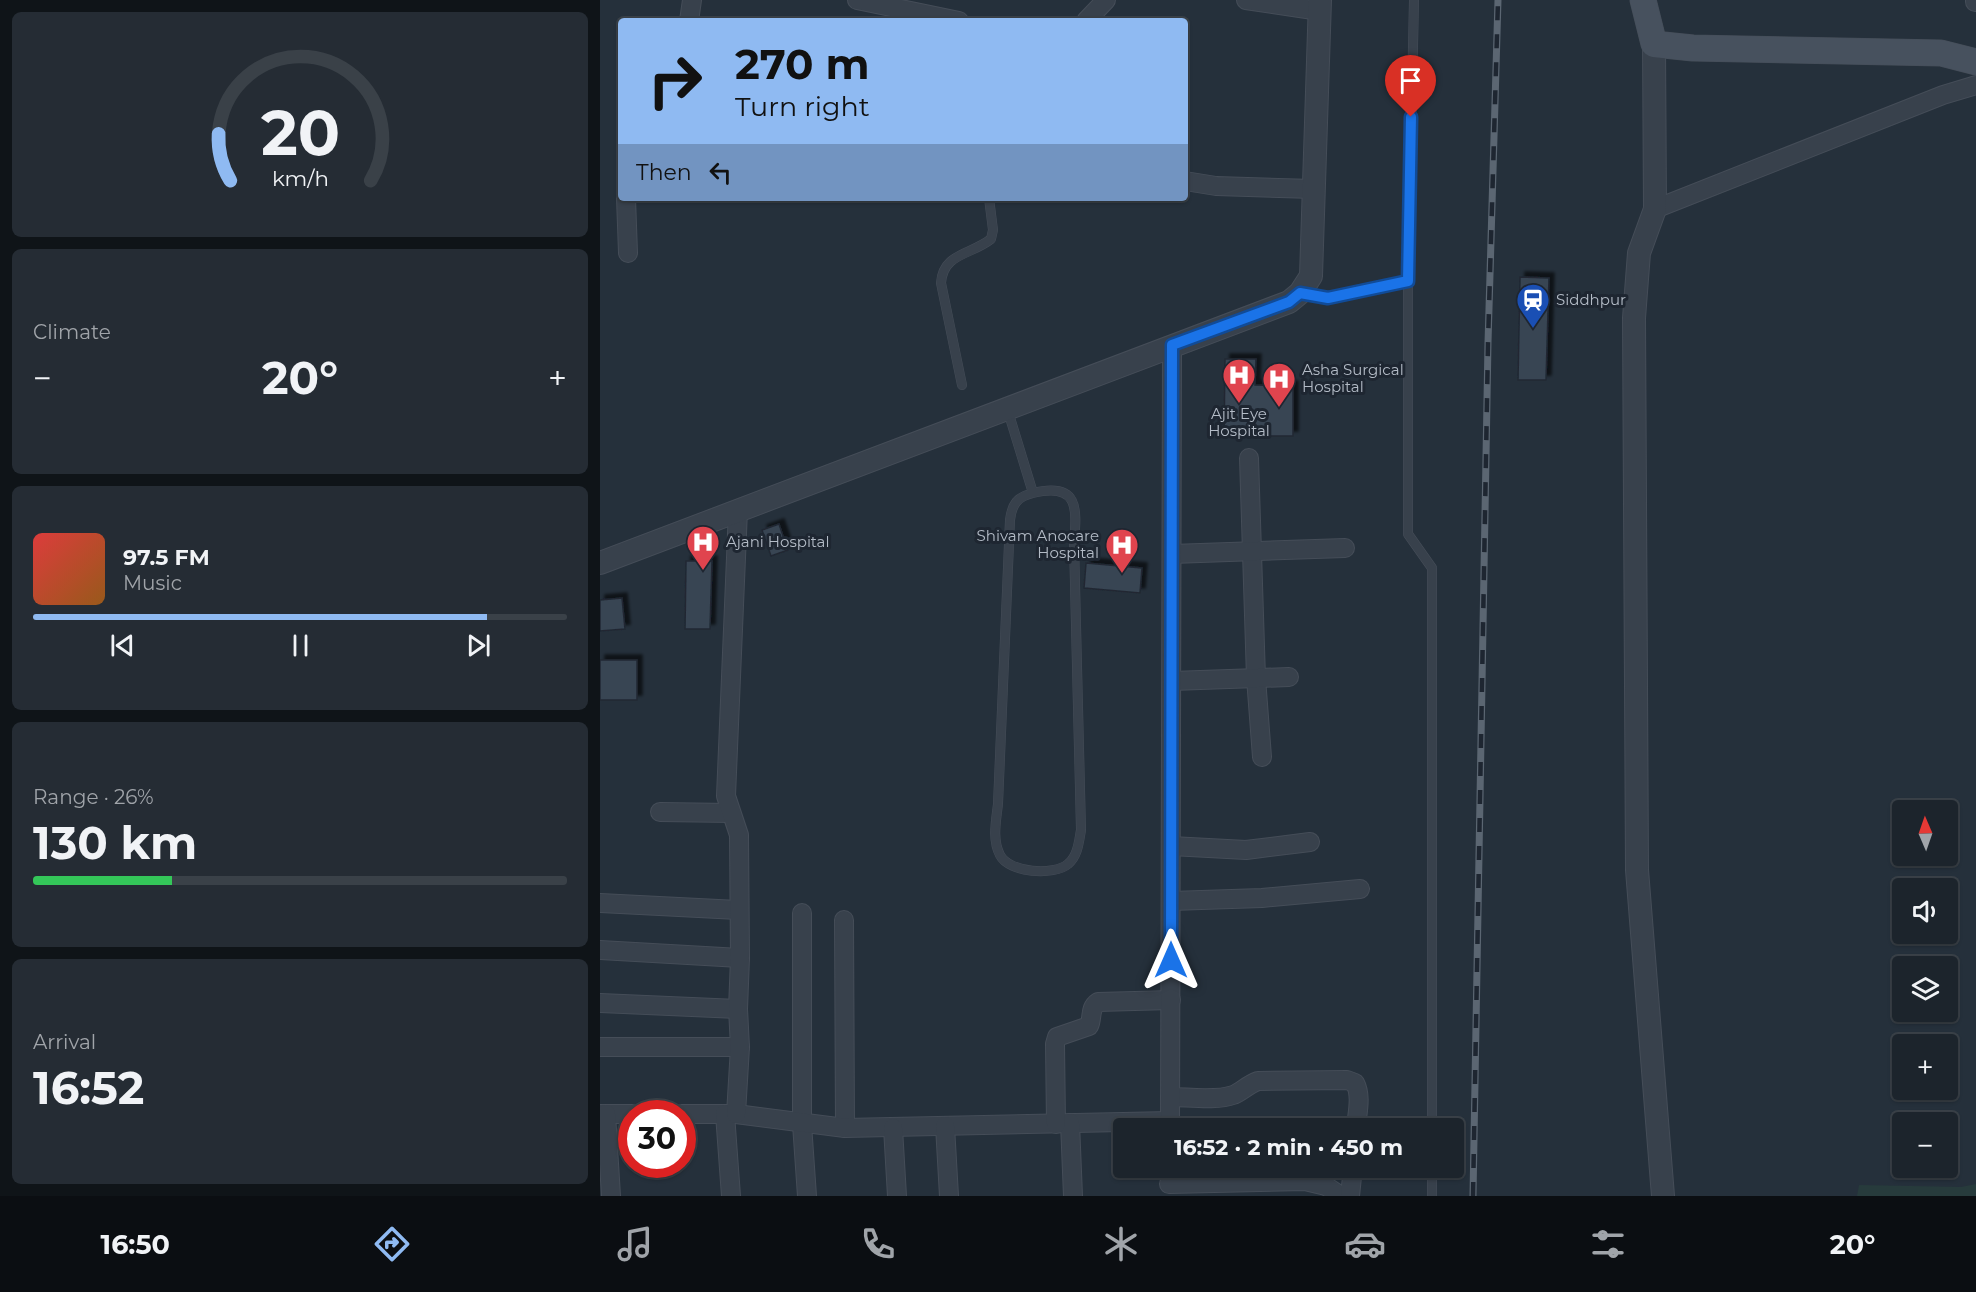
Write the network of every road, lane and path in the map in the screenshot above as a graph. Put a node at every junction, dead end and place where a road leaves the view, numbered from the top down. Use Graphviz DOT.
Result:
graph roads {
  1 [pos="692,0"];
  2 [pos="856,0"];
  3 [pos="1106,0"];
  4 [pos="1246,0"];
  5 [pos="1414,0"];
  6 [pos="1643,0"];
  7 [pos="1320,6"];
  8 [pos="875,13"];
  9 [pos="689,18"];
  10 [pos="928,18"];
  11 [pos="1089,18"];
  12 [pos="1654,44"];
  13 [pos="1976,62"];
  14 [pos="1976,85"];
  15 [pos="1188,181"];
  16 [pos="1314,189"];
  17 [pos="626,201"];
  18 [pos="988,201"];
  19 [pos="1655,209"];
  20 [pos="628,253"];
  21 [pos="1408,281"];
  22 [pos="1300,293"];
  23 [pos="1172,345"];
  24 [pos="962,385"];
  25 [pos="1008,408"];
  26 [pos="1249,458"];
  27 [pos="1033,493"];
  28 [pos="738,510"];
  29 [pos="1345,548"];
  30 [pos="1251,551"];
  31 [pos="1172,554"];
  32 [pos="600,562"];
  33 [pos="1289,677"];
  34 [pos="1256,678"];
  35 [pos="1172,681"];
  36 [pos="1262,757"];
  37 [pos="660,812"];
  38 [pos="731,813"];
  39 [pos="1310,842"];
  40 [pos="1171,846"];
  41 [pos="1360,889"];
  42 [pos="1171,901"];
  43 [pos="600,903"];
  44 [pos="738,910"];
  45 [pos="802,913"];
  46 [pos="844,920"];
  47 [pos="600,950"];
  48 [pos="740,958"];
  49 [pos="1171,1000"];
  50 [pos="600,1003"];
  51 [pos="738,1009"];
  52 [pos="600,1047"];
  53 [pos="740,1047"];
  54 [pos="1170,1097"];
  55 [pos="603,1114"];
  56 [pos="696,1114"];
  57 [pos="730,1114"];
  58 [pos="1170,1118"];
  59 [pos="1357,1118"];
  60 [pos="1432,1118"];
  61 [pos="802,1124"];
  62 [pos="1063,1124"];
  63 [pos="1113,1124"];
  64 [pos="945,1126"];
  65 [pos="845,1128"];
  66 [pos="893,1128"];
  67 [pos="1352,1178"];
  68 [pos="1432,1178"];
  69 [pos="1169,1182"];
  70 [pos="1279,1188"];
  71 [pos="611,1196"];
  72 [pos="731,1196"];
  73 [pos="807,1196"];
  74 [pos="897,1196"];
  75 [pos="949,1196"];
  76 [pos="1073,1196"];
  77 [pos="1341,1196"];
  78 [pos="1350,1196"];
  79 [pos="1432,1196"];
  80 [pos="1663,1196"];
  1 -- 9 [label="street"];
  2 -- 8 [label="street"];
  3 -- 11 [label="street"];
  4 -- 7 [label="street"];
  5 -- 21 [label="lane"];
  6 -- 12 [label="main road"];
  7 -- 16 [label="street"];
  8 -- 10 [label="street"];
  12 -- 13 [label="main road"];
  12 -- 19 [label="street"];
  14 -- 19 [label="street"];
  15 -- 16 [label="street"];
  16 -- 22 [label="street"];
  17 -- 20 [label="street"];
  18 -- 24 [label="lane"];
  19 -- 80 [label="street"];
  21 -- 22 [label="lane"];
  21 -- 60 [label="lane"];
  22 -- 23 [label="street"];
  23 -- 25 [label="street"];
  23 -- 31 [label="street"];
  25 -- 27 [label="lane"];
  25 -- 28 [label="street"];
  26 -- 30 [label="street"];
  27 -- 27 [label="lane"];
  28 -- 32 [label="street"];
  28 -- 38 [label="street"];
  29 -- 30 [label="street"];
  30 -- 31 [label="street"];
  30 -- 34 [label="street"];
  31 -- 35 [label="street"];
  33 -- 34 [label="street"];
  34 -- 35 [label="street"];
  34 -- 36 [label="street"];
  35 -- 40 [label="street"];
  37 -- 38 [label="street"];
  38 -- 44 [label="street"];
  39 -- 40 [label="street"];
  40 -- 42 [label="street"];
  41 -- 42 [label="street"];
  42 -- 49 [label="street"];
  43 -- 44 [label="street"];
  44 -- 48 [label="street"];
  45 -- 61 [label="street"];
  46 -- 65 [label="street"];
  47 -- 48 [label="street"];
  48 -- 51 [label="street"];
  49 -- 54 [label="street"];
  49 -- 62 [label="street"];
  50 -- 51 [label="street"];
  51 -- 53 [label="street"];
  52 -- 53 [label="street"];
  53 -- 57 [label="street"];
  54 -- 58 [label="street"];
  54 -- 59 [label="street"];
  55 -- 71 [label="street"];
  56 -- 57 [label="street"];
  57 -- 61 [label="street"];
  57 -- 72 [label="street"];
  61 -- 65 [label="street"];
  61 -- 73 [label="street"];
  62 -- 63 [label="street"];
  62 -- 64 [label="street"];
  62 -- 76 [label="street"];
  64 -- 66 [label="street"];
  64 -- 75 [label="street"];
  65 -- 66 [label="street"];
  66 -- 74 [label="street"];
  67 -- 78 [label="street"];
  68 -- 79 [label="lane"];
  69 -- 70 [label="street"];
  70 -- 77 [label="street"];
}
